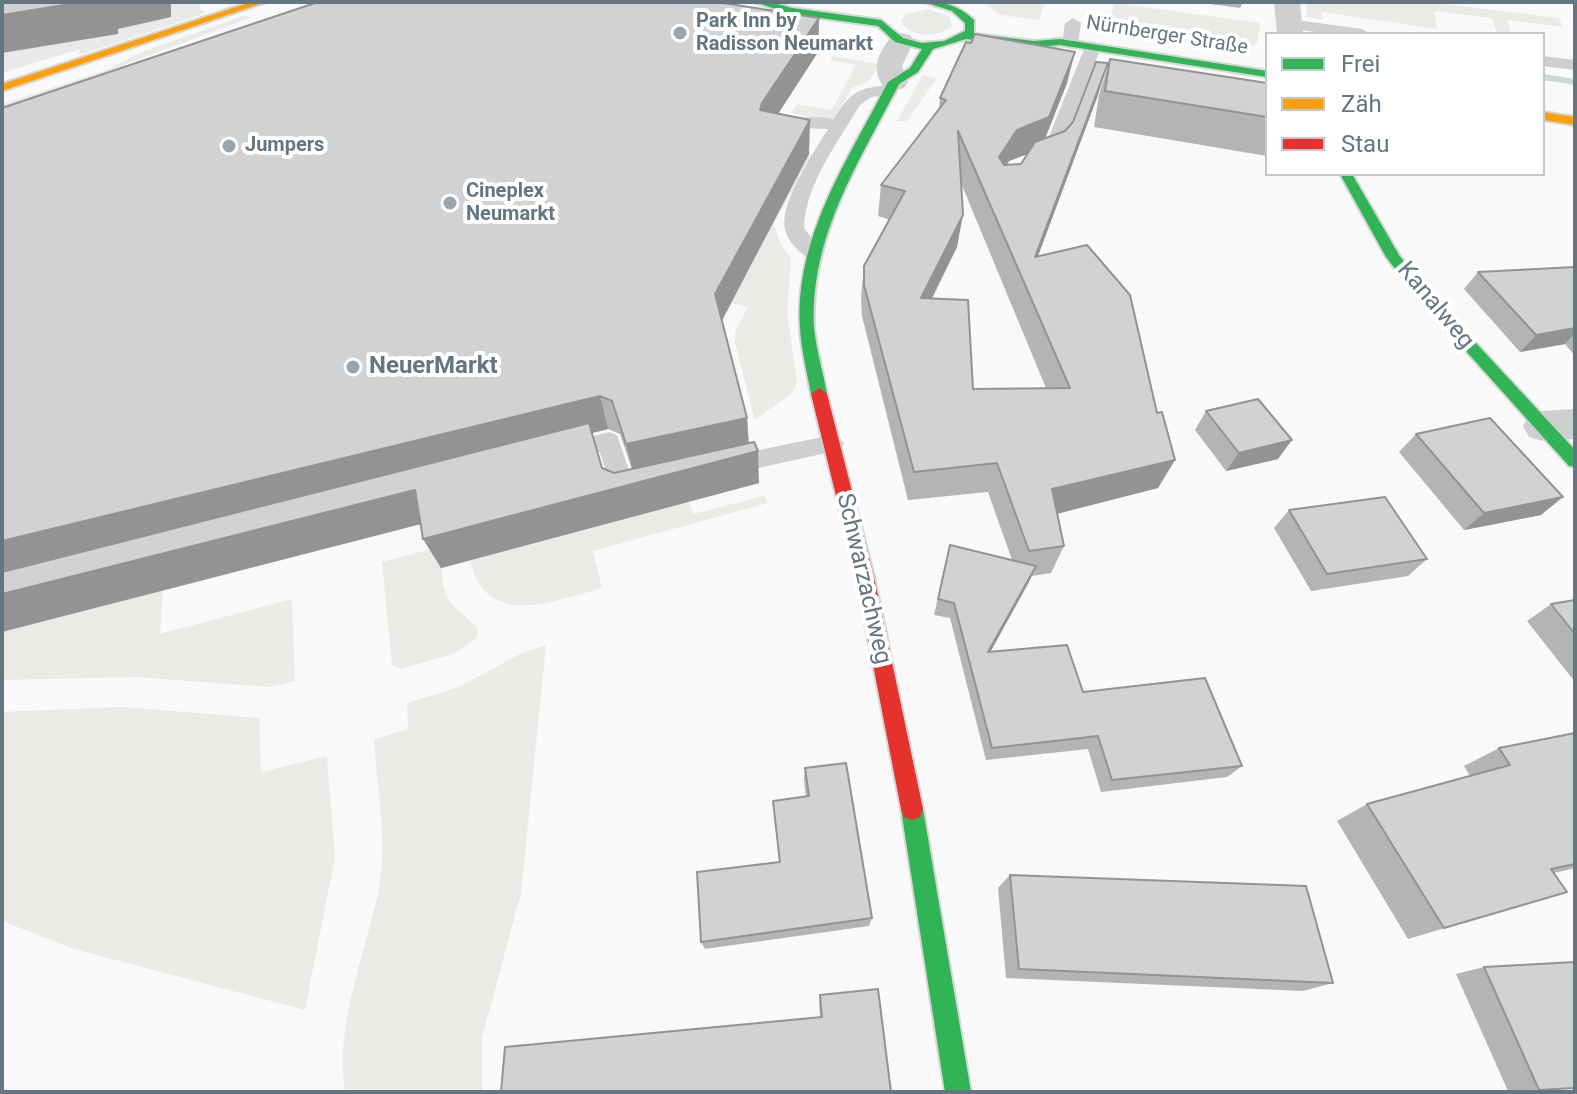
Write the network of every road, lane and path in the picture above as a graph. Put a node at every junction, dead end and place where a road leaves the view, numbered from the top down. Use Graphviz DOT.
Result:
graph roads {
  1 [pos="261,2"];
  2 [pos="759,2"];
  3 [pos="852,2"];
  4 [pos="917,2"];
  5 [pos="929,2"];
  6 [pos="936,2"];
  7 [pos="895,19"];
  8 [pos="1289,20"];
  9 [pos="1073,23"];
  10 [pos="968,29"];
  11 [pos="1352,32"];
  12 [pos="1065,42"];
  13 [pos="930,46"];
  14 [pos="1093,47"];
  15 [pos="1545,61"];
  16 [pos="1575,65"];
  17 [pos="1265,74"];
  18 [pos="892,86"];
  19 [pos="2,90"];
  20 [pos="1545,116"];
  21 [pos="1575,121"];
  22 [pos="840,125"];
  23 [pos="774,139"];
  24 [pos="1018,167"];
  25 [pos="1347,176"];
  26 [pos="813,252"];
  27 [pos="1559,425"];
  28 [pos="832,444"];
  29 [pos="539,460"];
  30 [pos="1575,461"];
  31 [pos="700,473"];
  32 [pos="662,482"];
  33 [pos="958,1092"];
  1 -- 19 [label="street"];
  2 -- 7 [label="street"];
  3 -- 7 [label="street"];
  4 -- 7 [label="street"];
  5 -- 6 [label="street"];
  6 -- 10 [label="street"];
  7 -- 13 [label="street"];
  7 -- 18 [label="street, Schwarzachweg"];
  8 -- 11 [label="lane"];
  9 -- 12 [label="lane"];
  10 -- 12 [label="street, Nürnberger Straße"];
  10 -- 13 [label="street"];
  12 -- 14 [label="street, Nürnberger Straße"];
  13 -- 18 [label="street, Schwarzachweg"];
  14 -- 17 [label="street, Nürnberger Straße"];
  14 -- 24 [label="lane"];
  15 -- 16 [label="lane"];
  18 -- 22 [label="lane"];
  18 -- 26 [label="street, Schwarzachweg"];
  20 -- 21 [label="street"];
  22 -- 23 [label="lane"];
  22 -- 26 [label="lane"];
  25 -- 27 [label="street, Kanalweg"];
  26 -- 28 [label="street, Schwarzachweg"];
  27 -- 30 [label="street, Kanalweg"];
  28 -- 31 [label="lane"];
  28 -- 33 [label="street, Schwarzachweg"];
  29 -- 32 [label="lane"];
}
